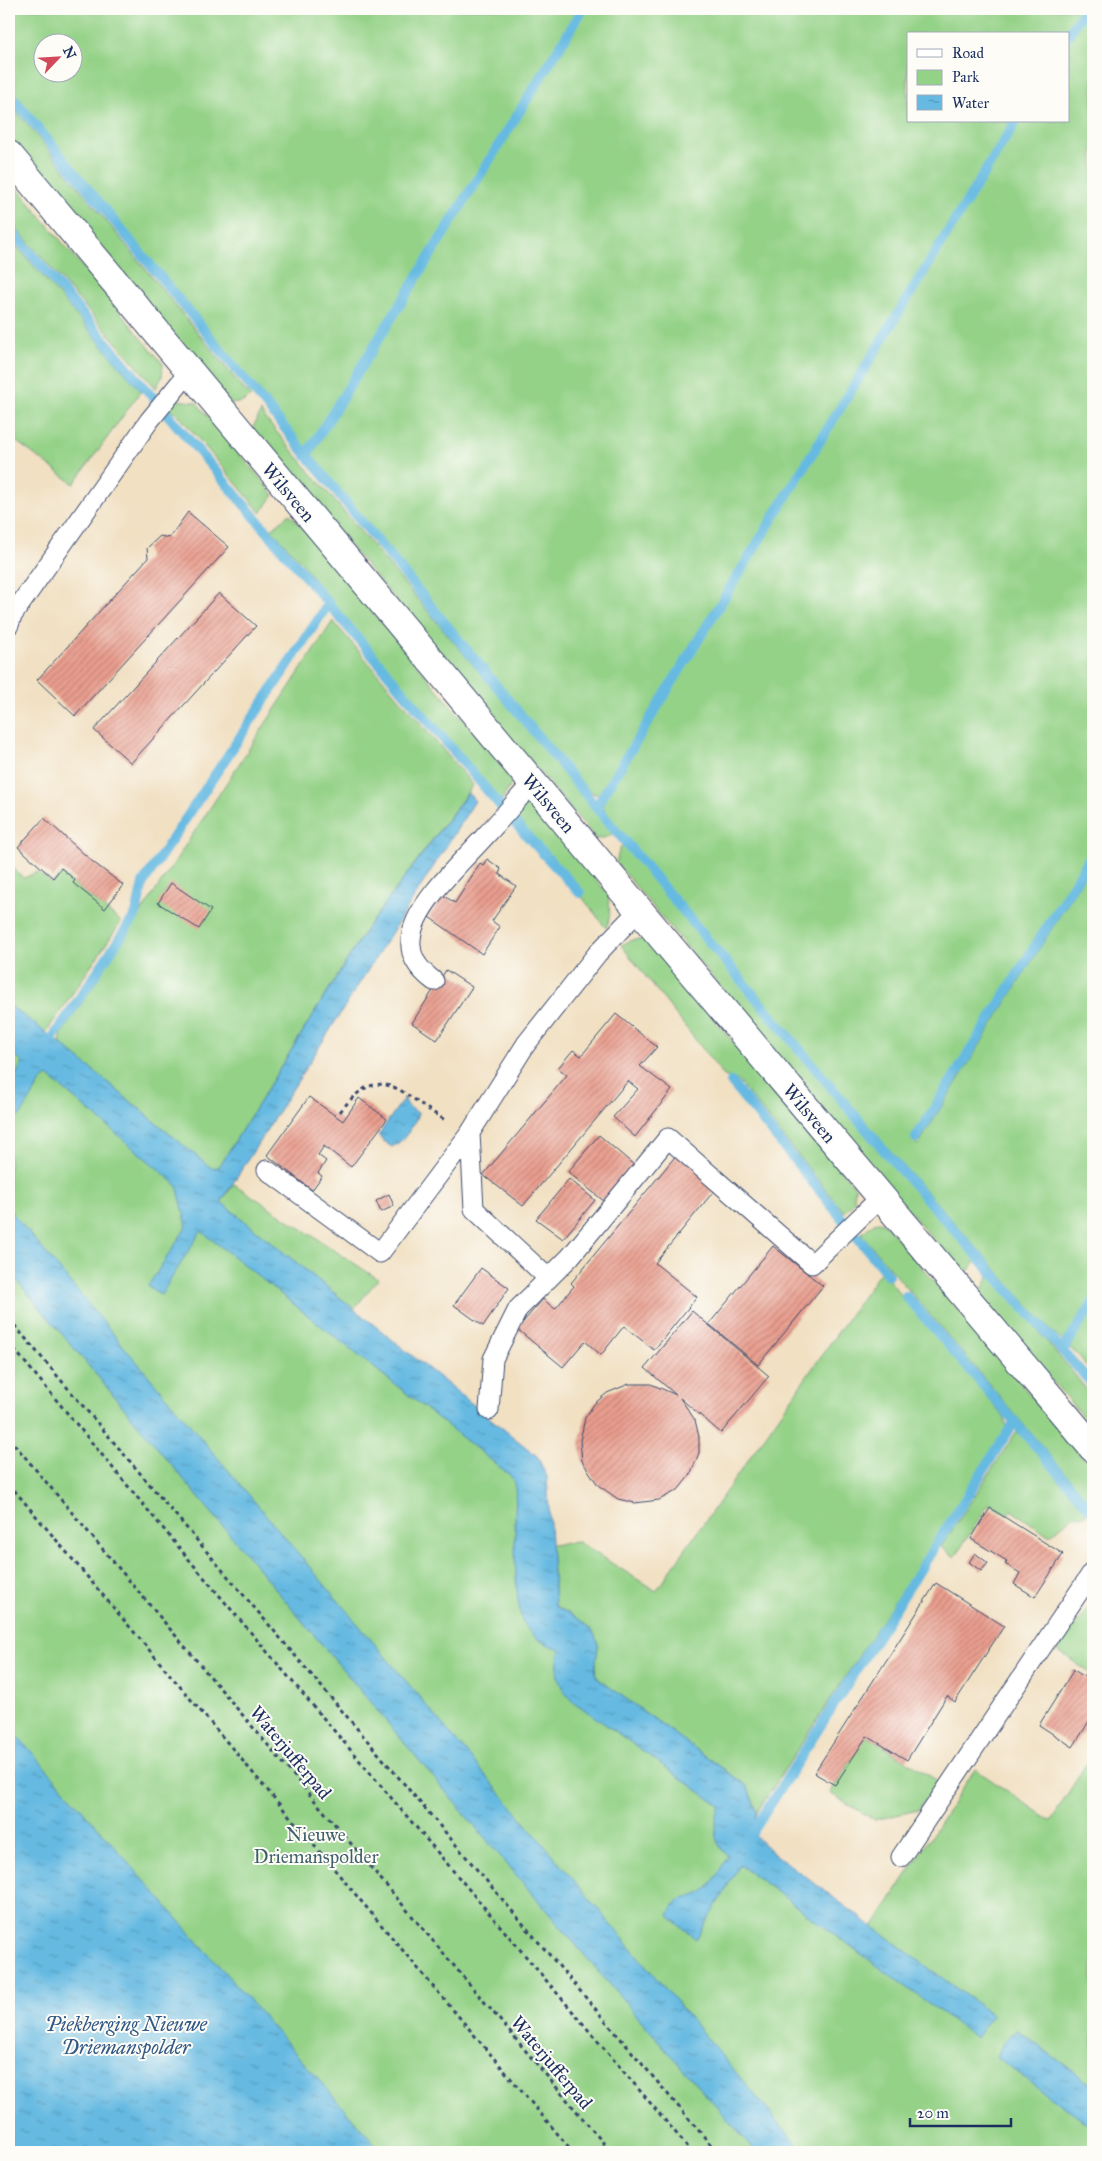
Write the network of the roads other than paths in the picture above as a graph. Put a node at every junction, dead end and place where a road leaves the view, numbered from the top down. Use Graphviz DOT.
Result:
graph roads {
  1 [pos="9,155"];
  2 [pos="189,372"];
  3 [pos="9,625"];
  4 [pos="532,783"];
  5 [pos="639,910"];
  6 [pos="434,981"];
  7 [pos="470,1133"];
  8 [pos="267,1170"];
  9 [pos="881,1197"];
  10 [pos="548,1278"];
  11 [pos="489,1410"];
  12 [pos="1093,1448"];
  13 [pos="1093,1571"];
  14 [pos="901,1857"];
  1 -- 2 [label="street, Wilsveen"];
  2 -- 3 [label="lane"];
  2 -- 4 [label="street, Wilsveen"];
  4 -- 5 [label="street, Wilsveen"];
  4 -- 6 [label="lane"];
  5 -- 7 [label="lane"];
  5 -- 9 [label="street, Wilsveen"];
  7 -- 8 [label="lane"];
  7 -- 10 [label="lane"];
  9 -- 10 [label="lane"];
  9 -- 12 [label="street, Wilsveen"];
  10 -- 11 [label="lane"];
  13 -- 14 [label="lane"];
}
